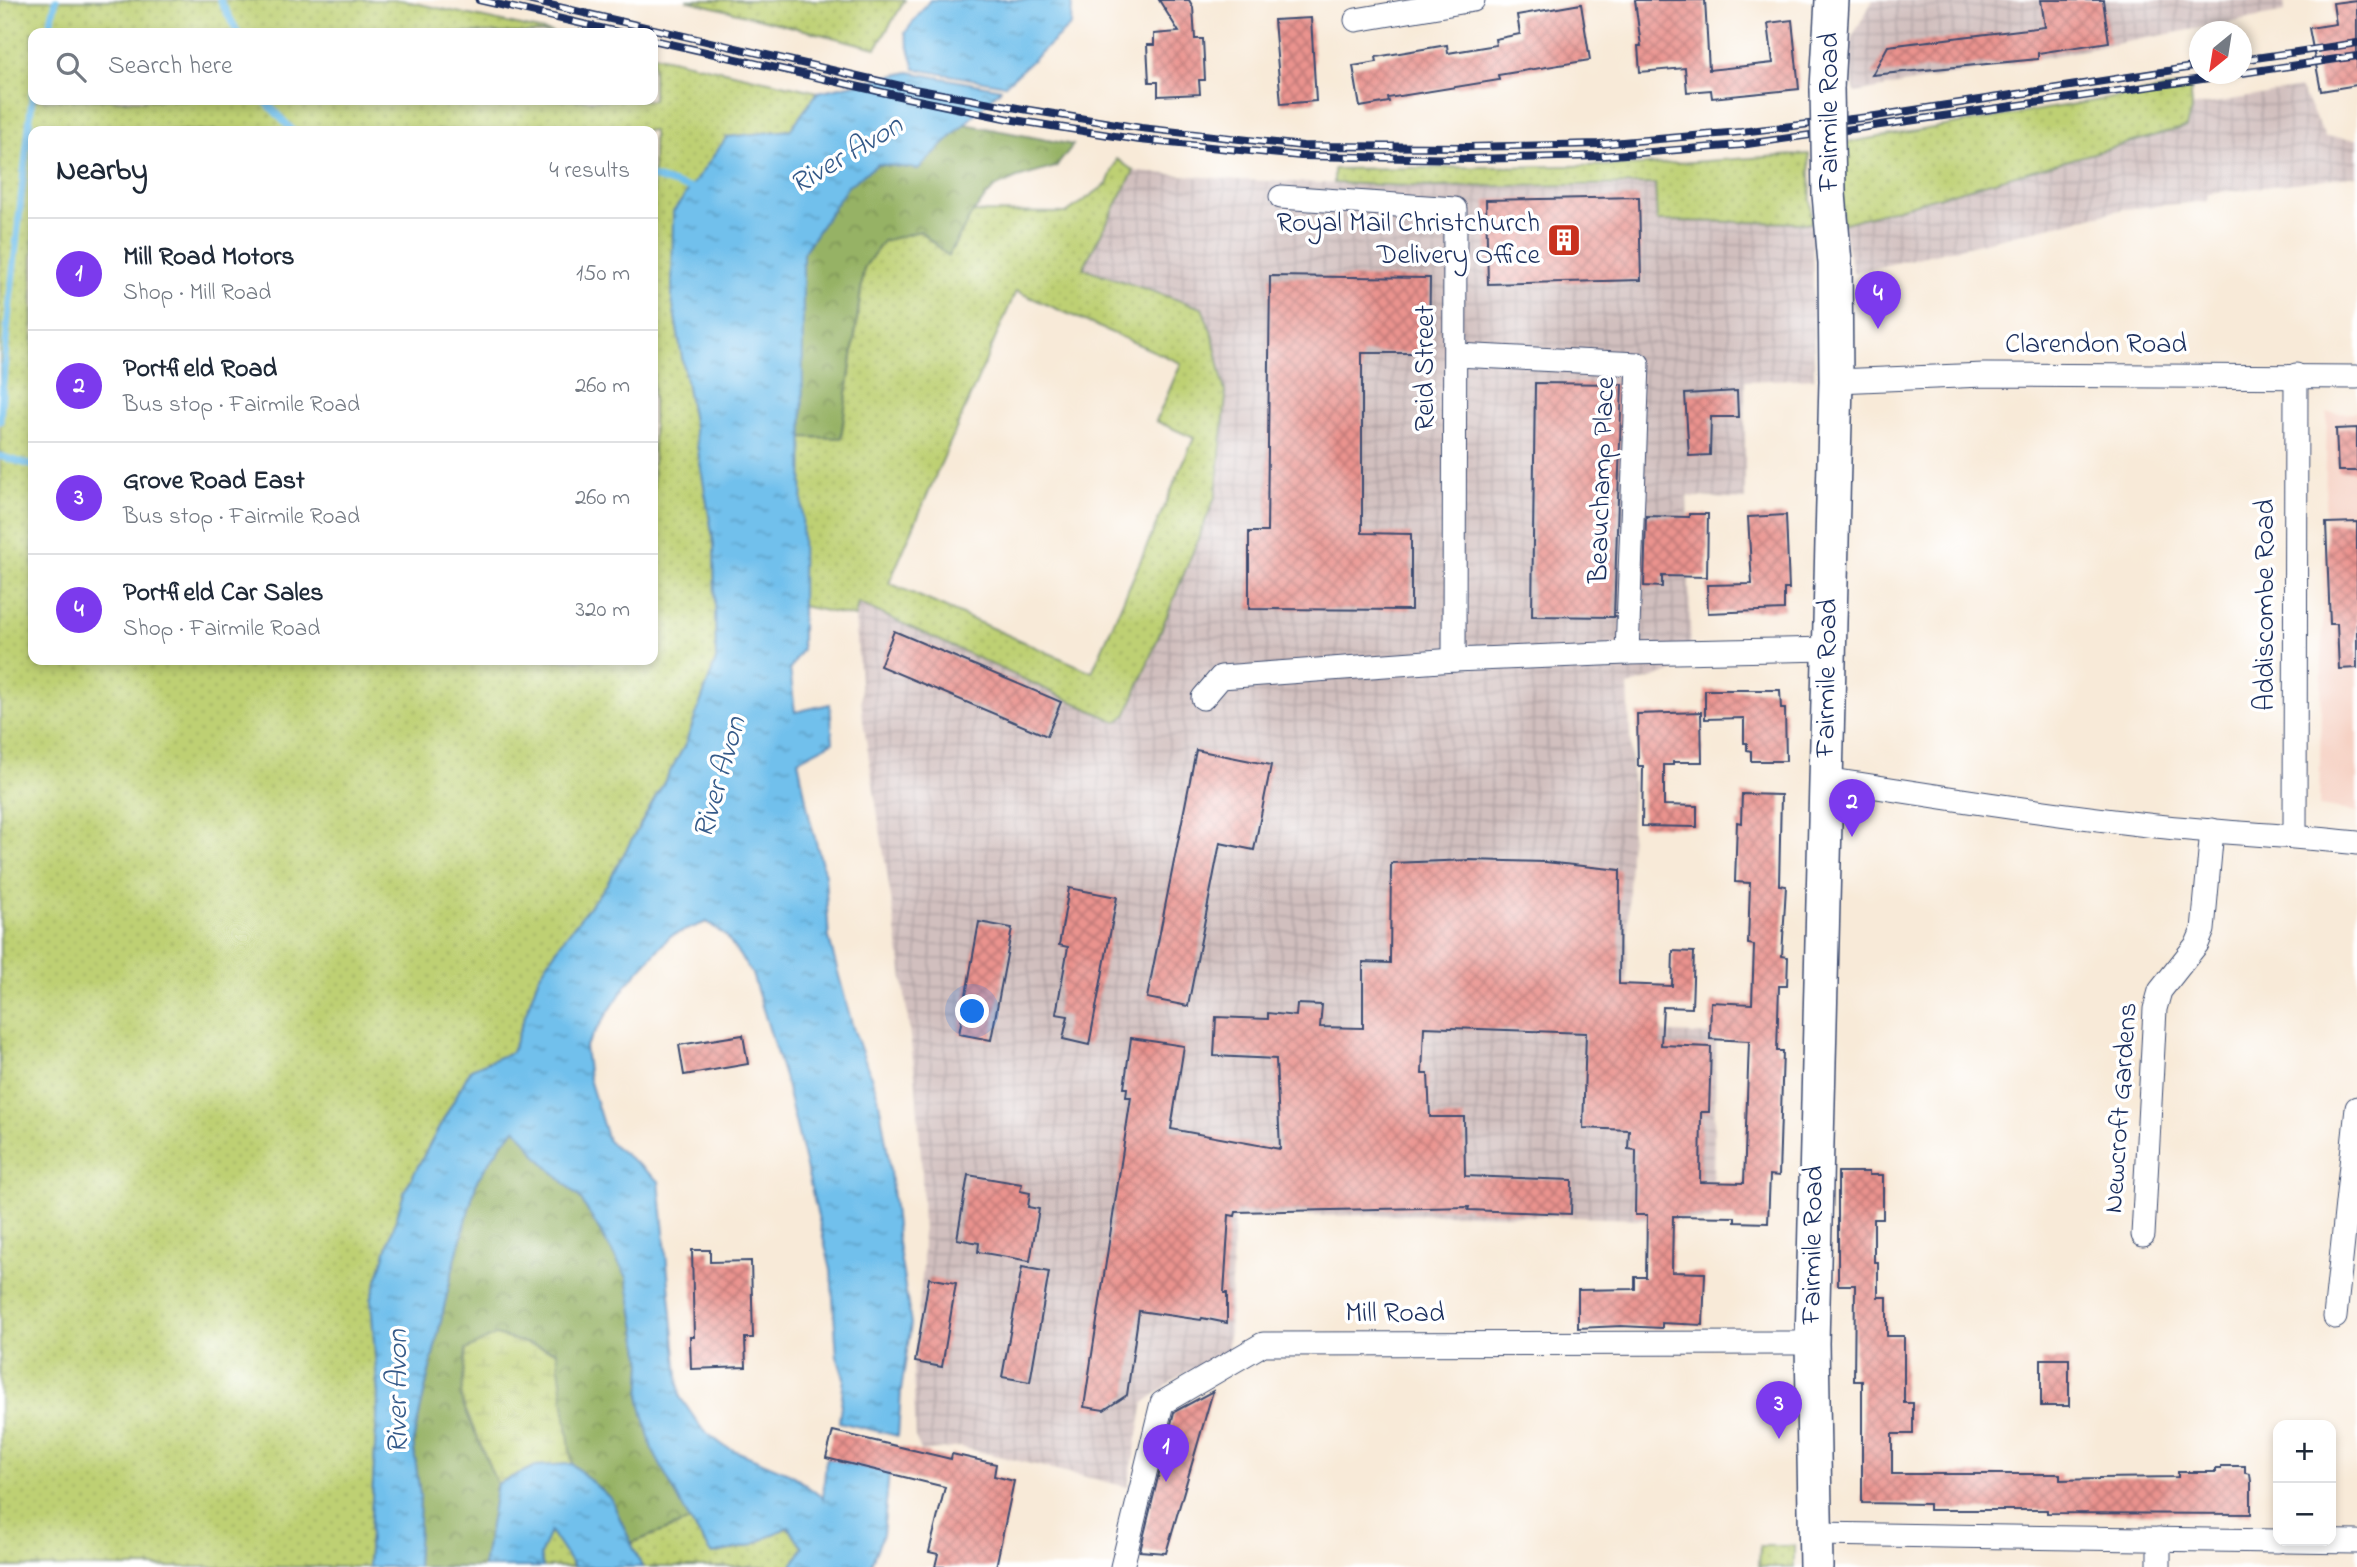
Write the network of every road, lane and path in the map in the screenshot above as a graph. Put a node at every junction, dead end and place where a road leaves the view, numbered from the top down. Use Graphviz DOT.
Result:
graph roads {
  1 [pos="1474,0"];
  2 [pos="1832,0"];
  3 [pos="1356,20"];
  4 [pos="1281,197"];
  5 [pos="1456,355"];
  6 [pos="2296,375"];
  7 [pos="2357,377"];
  8 [pos="1836,382"];
  9 [pos="1829,649"];
  10 [pos="1627,653"];
  11 [pos="1454,660"];
  12 [pos="1203,698"];
  13 [pos="1825,779"];
  14 [pos="2212,830"];
  15 [pos="2295,836"];
  16 [pos="2357,843"];
  17 [pos="2357,1108"];
  18 [pos="2143,1235"];
  19 [pos="2334,1317"];
  20 [pos="1812,1343"];
  21 [pos="1816,1534"];
  22 [pos="2159,1539"];
  23 [pos="2273,1541"];
  24 [pos="2336,1542"];
  25 [pos="2357,1542"];
  26 [pos="1122,1567"];
  27 [pos="1816,1567"];
  28 [pos="2159,1567"];
  1 -- 3 [label="street"];
  2 -- 8 [label="main road, Fairmile Road, bridge"];
  4 -- 5 [label="street, Reid Street"];
  5 -- 10 [label="street, Beauchamp Place"];
  5 -- 11 [label="street, Reid Street"];
  6 -- 7 [label="street, Clarendon Road"];
  6 -- 8 [label="street, Clarendon Road"];
  6 -- 15 [label="street, Addiscombe Road"];
  8 -- 9 [label="main road, Fairmile Road"];
  9 -- 10 [label="street"];
  9 -- 13 [label="main road, Fairmile Road"];
  10 -- 11 [label="street"];
  11 -- 12 [label="street"];
  13 -- 14 [label="street"];
  13 -- 20 [label="main road, Fairmile Road"];
  14 -- 15 [label="street"];
  14 -- 18 [label="street, Newcroft Gardens"];
  15 -- 16 [label="street"];
  17 -- 19 [label="street"];
  20 -- 21 [label="main road, Fairmile Road"];
  20 -- 26 [label="street, Mill Road"];
  21 -- 22 [label="street"];
  21 -- 27 [label="main road, Fairmile Road"];
  22 -- 23 [label="street"];
  22 -- 28 [label="street"];
  24 -- 25 [label="street"];
}
